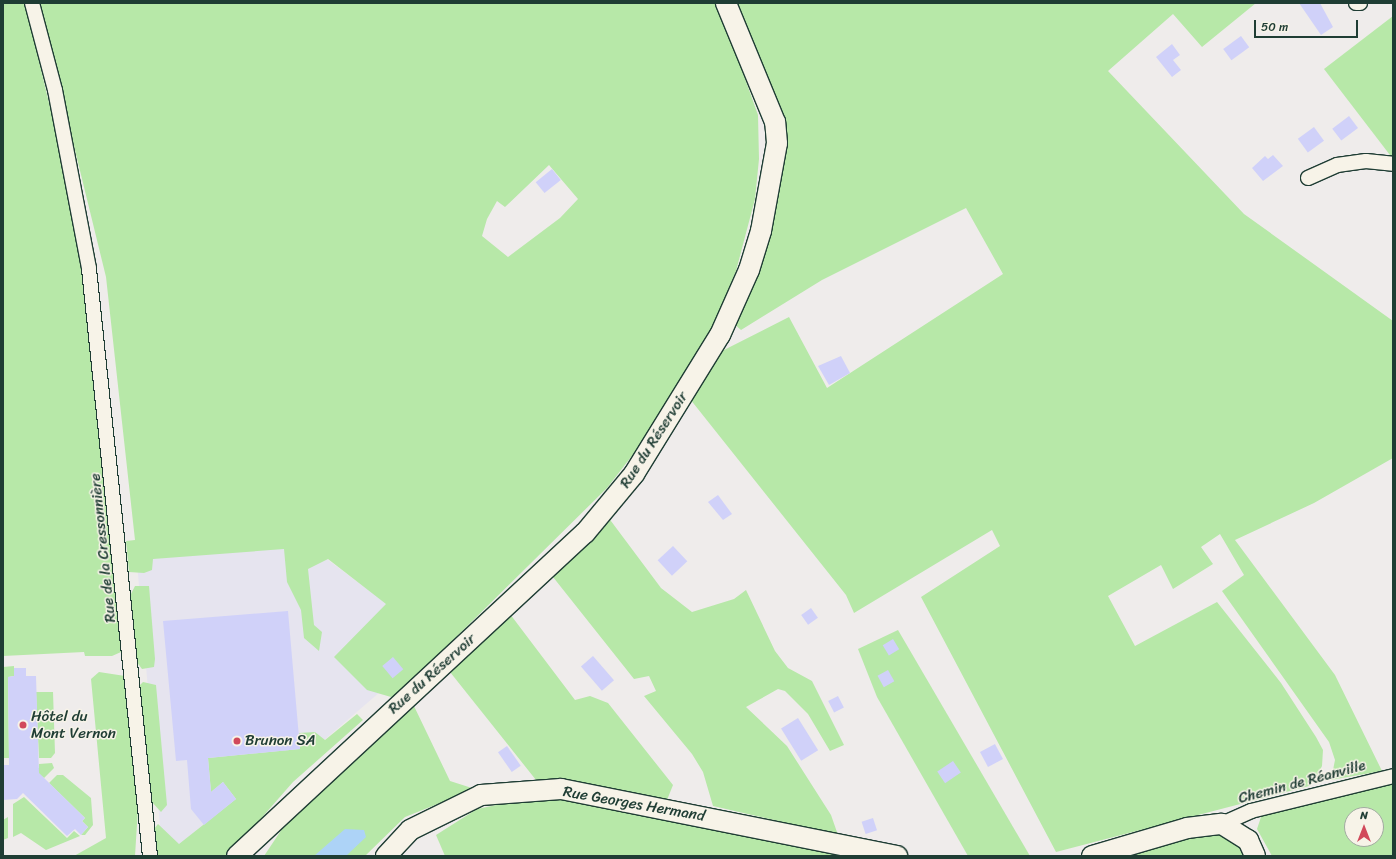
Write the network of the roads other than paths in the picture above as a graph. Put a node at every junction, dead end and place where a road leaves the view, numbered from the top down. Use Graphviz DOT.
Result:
graph roads {
  1 [pos="32,3"];
  2 [pos="726,3"];
  3 [pos="1356,3"];
  4 [pos="1360,3"];
  5 [pos="1393,164"];
  6 [pos="1308,178"];
  7 [pos="1393,776"];
  8 [pos="146,824"];
  9 [pos="267,824"];
  10 [pos="1222,824"];
  11 [pos="140,856"];
  12 [pos="150,856"];
  13 [pos="237,856"];
  14 [pos="252,856"];
  15 [pos="386,856"];
  16 [pos="897,856"];
  17 [pos="1092,856"];
  18 [pos="1256,856"];
  1 -- 8 [label="street, Rue de la Cressonnière"];
  2 -- 9 [label="street, Rue du Réservoir"];
  3 -- 4 [label="street"];
  5 -- 6 [label="street"];
  7 -- 10 [label="street, Chemin de Réanville"];
  8 -- 11 [label="street, Rue de la Cressonnière"];
  8 -- 12 [label="street, Rue de la Cressonnière"];
  9 -- 13 [label="street, Rue du Réservoir"];
  9 -- 14 [label="street, Rue du Réservoir"];
  10 -- 17 [label="street"];
  10 -- 18 [label="street"];
  15 -- 16 [label="street, Rue Georges Hermand"];
}
